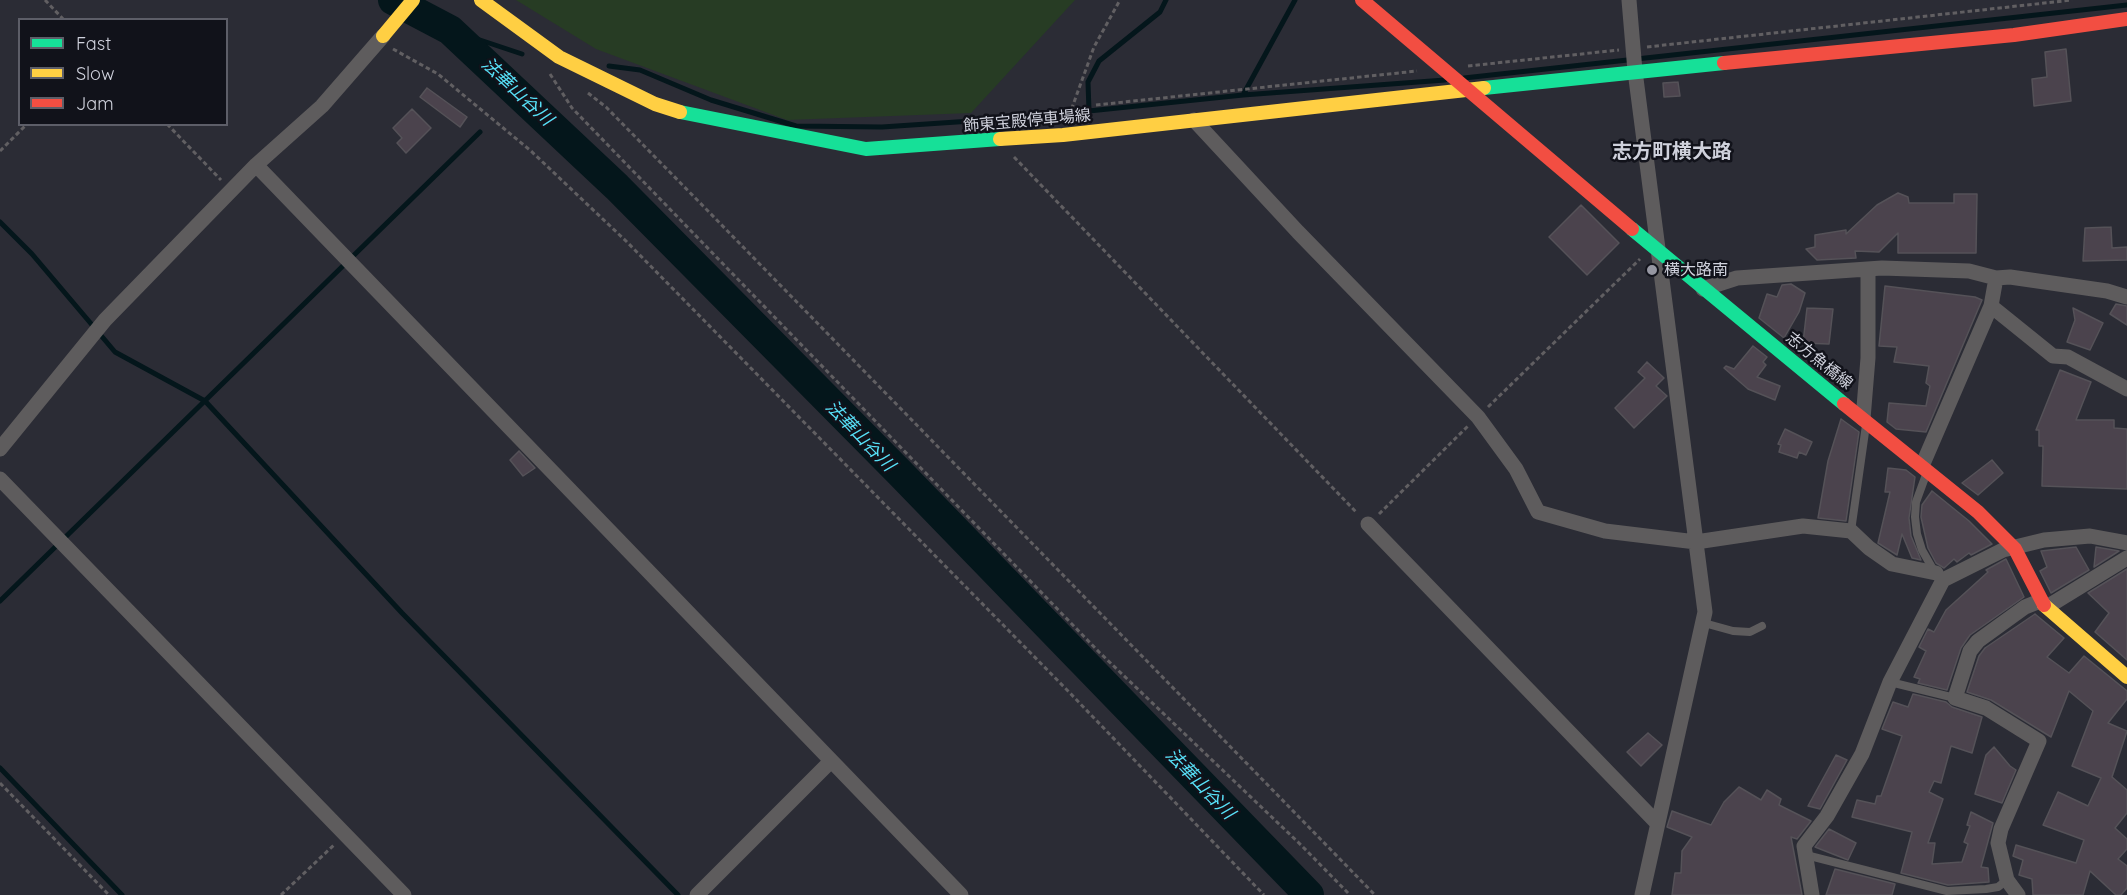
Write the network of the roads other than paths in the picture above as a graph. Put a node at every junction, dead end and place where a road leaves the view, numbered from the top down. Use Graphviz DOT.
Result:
graph roads {
  1 [pos="413,0"];
  2 [pos="481,0"];
  3 [pos="1362,0"];
  4 [pos="1629,0"];
  5 [pos="2127,19"];
  6 [pos="381,38"];
  7 [pos="1635,71"];
  8 [pos="1464,86"];
  9 [pos="1194,120"];
  10 [pos="256,165"];
  11 [pos="1659,250"];
  12 [pos="1868,269"];
  13 [pos="1996,278"];
  14 [pos="1703,289"];
  15 [pos="2127,297"];
  16 [pos="1991,306"];
  17 [pos="2127,389"];
  18 [pos="1865,420"];
  19 [pos="0,448"];
  20 [pos="1924,468"];
  21 [pos="0,479"];
  22 [pos="1368,524"];
  23 [pos="1851,531"];
  24 [pos="1696,542"];
  25 [pos="2127,543"];
  26 [pos="2015,549"];
  27 [pos="2127,558"];
  28 [pos="1939,577"];
  29 [pos="2044,604"];
  30 [pos="1704,623"];
  31 [pos="1762,626"];
  32 [pos="2127,677"];
  33 [pos="1890,682"];
  34 [pos="1955,698"];
  35 [pos="831,761"];
  36 [pos="1657,823"];
  37 [pos="1806,855"];
  38 [pos="2007,880"];
  39 [pos="404,895"];
  40 [pos="697,895"];
  41 [pos="961,895"];
  42 [pos="1642,895"];
  43 [pos="1812,895"];
  44 [pos="2018,895"];
  1 -- 6 [label="main road"];
  2 -- 9 [label="main road, 飾東宝殿停車場線"];
  3 -- 8 [label="main road"];
  4 -- 7 [label="street"];
  5 -- 7 [label="main road, 飾東宝殿停車場線"];
  6 -- 10 [label="street"];
  7 -- 8 [label="main road, 飾東宝殿停車場線"];
  7 -- 11 [label="street"];
  8 -- 9 [label="main road, 飾東宝殿停車場線"];
  8 -- 11 [label="main road, 志方魚橋線"];
  9 -- 24 [label="street"];
  10 -- 19 [label="street"];
  10 -- 35 [label="street"];
  11 -- 14 [label="main road, 志方魚橋線"];
  11 -- 24 [label="street"];
  12 -- 13 [label="street"];
  12 -- 14 [label="street"];
  12 -- 18 [label="street"];
  13 -- 15 [label="street"];
  13 -- 16 [label="street"];
  14 -- 18 [label="main road, 志方魚橋線"];
  16 -- 17 [label="street"];
  16 -- 20 [label="street"];
  18 -- 20 [label="main road, 志方魚橋線"];
  18 -- 23 [label="lane"];
  20 -- 26 [label="main road, 志方魚橋線"];
  20 -- 28 [label="lane"];
  21 -- 39 [label="street"];
  22 -- 36 [label="street"];
  23 -- 24 [label="street"];
  23 -- 28 [label="street"];
  24 -- 30 [label="street"];
  25 -- 26 [label="street"];
  26 -- 28 [label="street"];
  26 -- 29 [label="main road, 志方魚橋線"];
  27 -- 29 [label="street"];
  28 -- 33 [label="street"];
  29 -- 32 [label="main road, 志方魚橋線"];
  29 -- 34 [label="street"];
  30 -- 31 [label="lane"];
  30 -- 36 [label="street"];
  33 -- 34 [label="lane"];
  33 -- 37 [label="street"];
  34 -- 38 [label="street"];
  35 -- 40 [label="street"];
  35 -- 41 [label="street"];
  36 -- 42 [label="street"];
  37 -- 38 [label="lane"];
  37 -- 43 [label="street"];
  38 -- 44 [label="street"];
}
